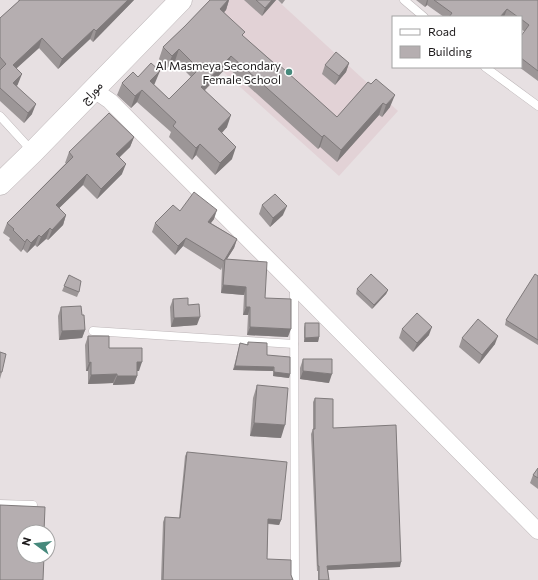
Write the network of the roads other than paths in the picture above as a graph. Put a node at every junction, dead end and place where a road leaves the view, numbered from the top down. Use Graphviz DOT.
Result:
graph roads {
  1 [pos="181,0"];
  2 [pos="404,0"];
  3 [pos="423,16"];
  4 [pos="486,68"];
  5 [pos="94,90"];
  6 [pos="538,106"];
  7 [pos="0,116"];
  8 [pos="33,152"];
  9 [pos="0,184"];
  10 [pos="294,285"];
  11 [pos="93,331"];
  12 [pos="294,344"];
  13 [pos="0,504"];
  14 [pos="33,505"];
  15 [pos="538,531"];
  16 [pos="295,580"];
  1 -- 5 [label="main road, موراج"];
  2 -- 3 [label="lane"];
  4 -- 6 [label="lane"];
  5 -- 8 [label="main road, موراج"];
  5 -- 10 [label="street"];
  7 -- 8 [label="lane"];
  8 -- 9 [label="main road, موراج"];
  10 -- 12 [label="lane"];
  10 -- 15 [label="street"];
  11 -- 12 [label="lane"];
  12 -- 16 [label="lane"];
  13 -- 14 [label="lane"];
}
